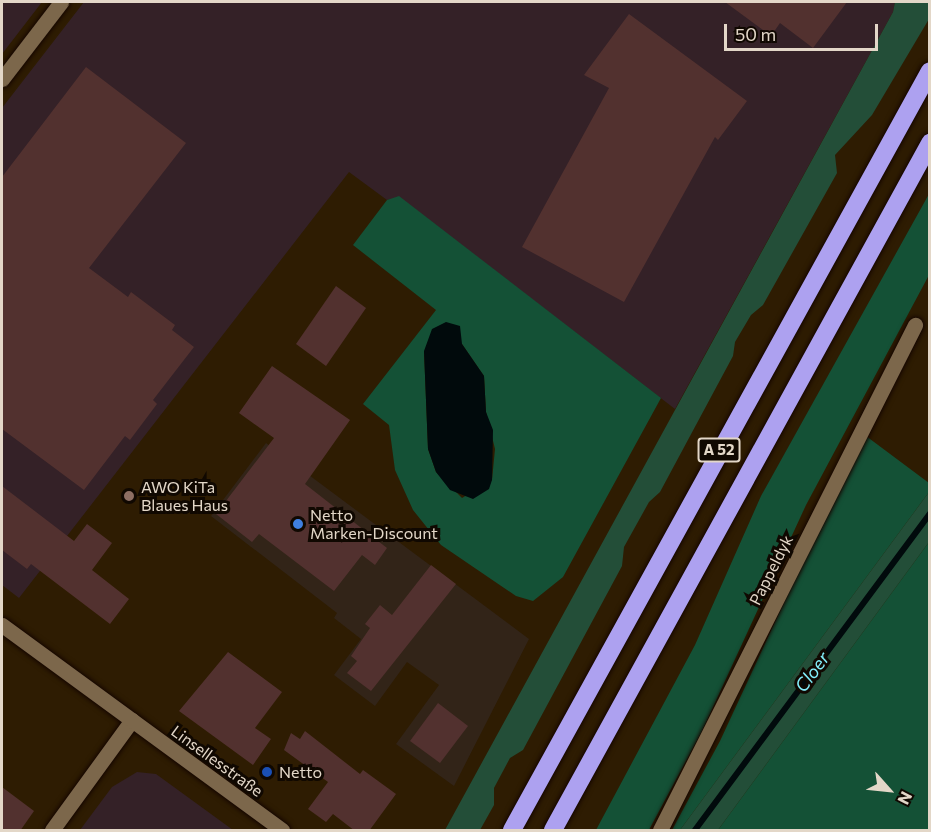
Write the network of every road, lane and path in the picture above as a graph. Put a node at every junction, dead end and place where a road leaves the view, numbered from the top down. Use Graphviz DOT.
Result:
graph roads {
  1 [pos="61,2"];
  2 [pos="930,71"];
  3 [pos="2,79"];
  4 [pos="930,143"];
  5 [pos="915,326"];
  6 [pos="2,625"];
  7 [pos="132,720"];
  8 [pos="52,831"];
  9 [pos="282,831"];
  10 [pos="512,831"];
  11 [pos="553,831"];
  12 [pos="660,831"];
  1 -- 3 [label="street"];
  2 -- 10 [label="highway, A 52"];
  4 -- 11 [label="highway, A 52"];
  5 -- 12 [label="street, Pappeldyk"];
  6 -- 7 [label="street, Linsellesstraße"];
  7 -- 8 [label="street"];
  7 -- 9 [label="street, Linsellesstraße"];
}
